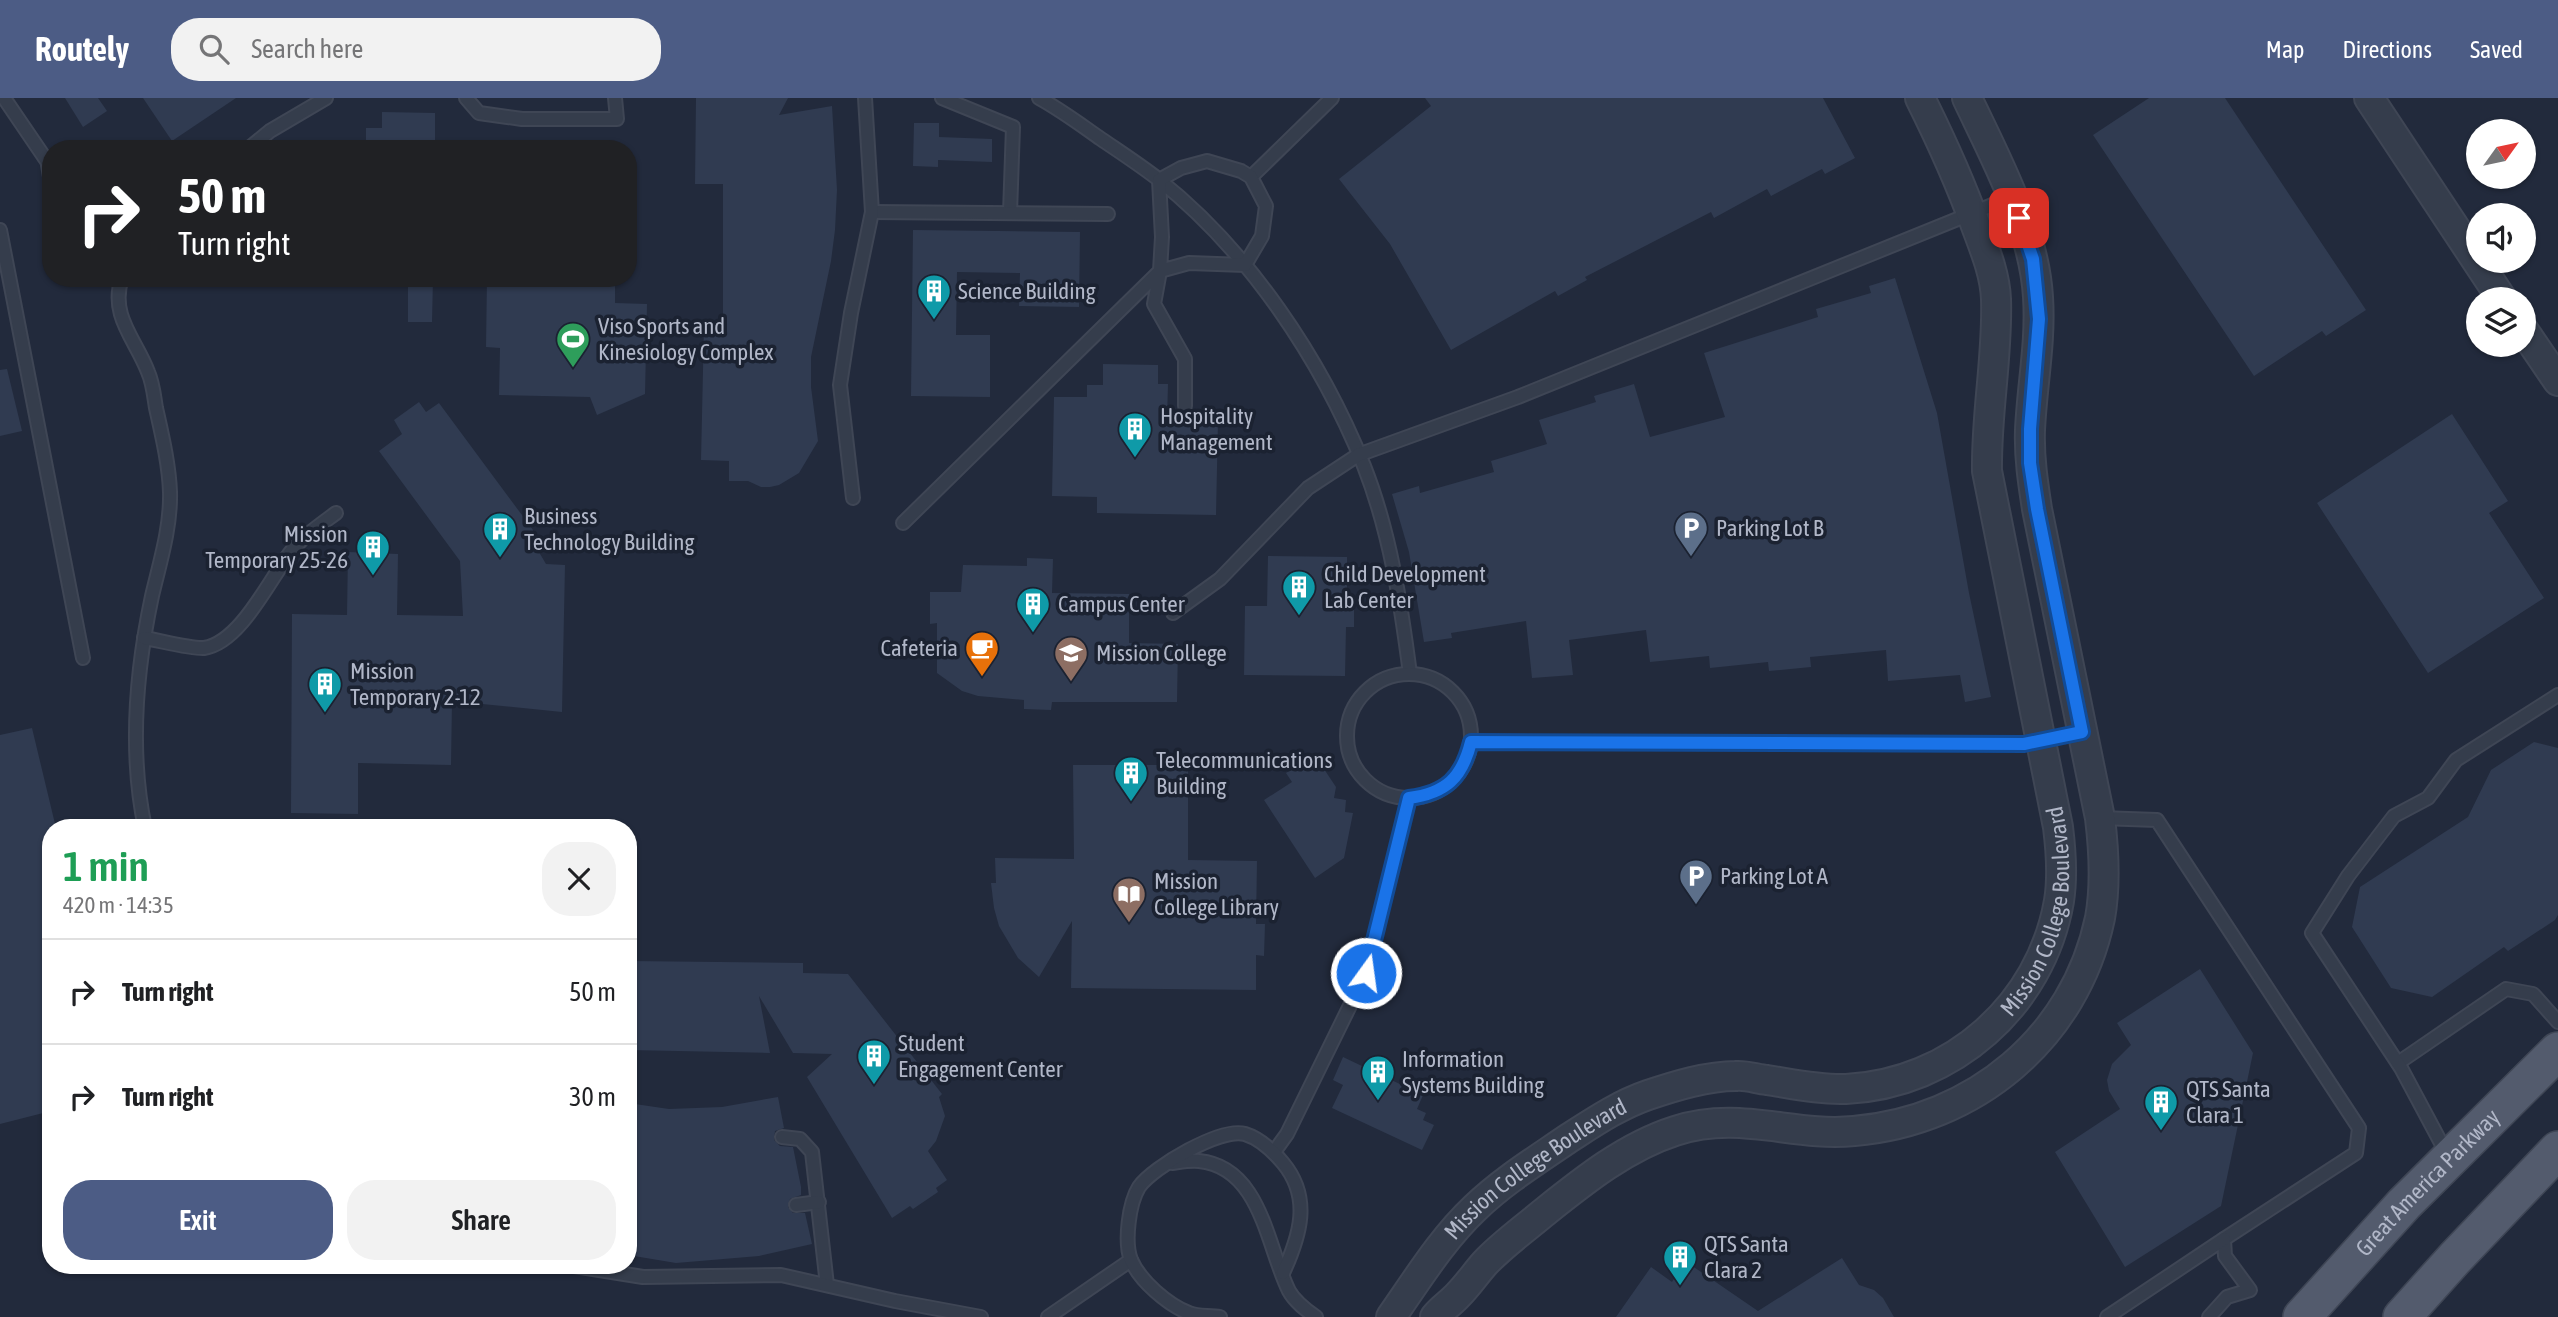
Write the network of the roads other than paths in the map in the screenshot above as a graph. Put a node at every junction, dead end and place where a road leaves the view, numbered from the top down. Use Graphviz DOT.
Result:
graph roads {
  1 [pos="4,98"];
  2 [pos="326,98"];
  3 [pos="466,98"];
  4 [pos="615,98"];
  5 [pos="865,98"];
  6 [pos="942,98"];
  7 [pos="1039,98"];
  8 [pos="1332,98"];
  9 [pos="1920,98"];
  10 [pos="1967,98"];
  11 [pos="2369,98"];
  12 [pos="258,140"];
  13 [pos="42,154"];
  14 [pos="1251,177"];
  15 [pos="1159,180"];
  16 [pos="2012,197"];
  17 [pos="872,212"];
  18 [pos="1010,213"];
  19 [pos="1971,213"];
  20 [pos="1108,214"];
  21 [pos="0,230"];
  22 [pos="1245,265"];
  23 [pos="1160,271"];
  24 [pos="118,287"];
  25 [pos="2494,287"];
  26 [pos="2536,349"];
  27 [pos="2558,381"];
  28 [pos="1185,406"];
  29 [pos="1358,455"];
  30 [pos="853,498"];
  31 [pos="335,513"];
  32 [pos="902,523"];
  33 [pos="1172,613"];
  34 [pos="144,638"];
  35 [pos="83,658"];
  36 [pos="1410,674"];
  37 [pos="2558,695"];
  38 [pos="2082,732"];
  39 [pos="2042,741"];
  40 [pos="1471,742"];
  41 [pos="1409,798"];
  42 [pos="2100,818"];
  43 [pos="144,819"];
  44 [pos="2558,1022"];
  45 [pos="2558,1051"];
  46 [pos="2398,1063"];
  47 [pos="782,1137"];
  48 [pos="2558,1150"];
  49 [pos="1274,1152"];
  50 [pos="2450,1159"];
  51 [pos="1168,1163"];
  52 [pos="819,1202"];
  53 [pos="796,1205"];
  54 [pos="2224,1239"];
  55 [pos="1131,1259"];
  56 [pos="1283,1273"];
  57 [pos="624,1274"];
  58 [pos="827,1285"];
  59 [pos="1454,1307"];
  60 [pos="981,1317"];
  61 [pos="1048,1317"];
  62 [pos="1220,1317"];
  63 [pos="1316,1317"];
  64 [pos="1391,1317"];
  65 [pos="1435,1317"];
  66 [pos="2107,1317"];
  67 [pos="2209,1317"];
  68 [pos="2302,1317"];
  69 [pos="2402,1317"];
  1 -- 13 [label="lane"];
  2 -- 12 [label="lane"];
  3 -- 4 [label="lane"];
  5 -- 17 [label="lane"];
  6 -- 18 [label="lane"];
  7 -- 15 [label="lane"];
  8 -- 14 [label="lane"];
  9 -- 19 [label="street, Mission College Boulevard"];
  10 -- 16 [label="street, Mission College Boulevard"];
  11 -- 25 [label="street"];
  14 -- 15 [label="lane"];
  14 -- 22 [label="lane"];
  15 -- 22 [label="lane"];
  15 -- 23 [label="lane"];
  16 -- 19 [label="lane"];
  16 -- 38 [label="street, Mission College Boulevard"];
  17 -- 18 [label="lane"];
  17 -- 30 [label="lane"];
  18 -- 20 [label="lane"];
  19 -- 29 [label="lane"];
  19 -- 39 [label="street, Mission College Boulevard"];
  21 -- 35 [label="lane"];
  22 -- 23 [label="lane"];
  22 -- 29 [label="lane"];
  23 -- 28 [label="lane"];
  23 -- 32 [label="lane"];
  24 -- 34 [label="lane"];
  26 -- 27 [label="street"];
  29 -- 33 [label="lane"];
  29 -- 36 [label="lane"];
  31 -- 34 [label="lane"];
  34 -- 43 [label="lane"];
  36 -- 40 [label="lane"];
  36 -- 41 [label="lane"];
  37 -- 46 [label="lane"];
  38 -- 39 [label="lane"];
  38 -- 42 [label="street, Mission College Boulevard"];
  39 -- 40 [label="lane"];
  39 -- 64 [label="street, Mission College Boulevard"];
  40 -- 41 [label="lane"];
  41 -- 49 [label="lane"];
  42 -- 54 [label="lane"];
  42 -- 59 [label="street, Mission College Boulevard"];
  44 -- 46 [label="lane"];
  45 -- 50 [label="main road, Great America Parkway"];
  46 -- 50 [label="lane"];
  47 -- 52 [label="lane"];
  48 -- 69 [label="main road"];
  49 -- 51 [label="lane"];
  49 -- 56 [label="lane"];
  50 -- 68 [label="main road, Great America Parkway"];
  51 -- 55 [label="lane"];
  51 -- 56 [label="lane"];
  52 -- 53 [label="lane"];
  52 -- 58 [label="lane"];
  54 -- 66 [label="lane"];
  54 -- 67 [label="lane"];
  55 -- 61 [label="lane"];
  55 -- 62 [label="lane"];
  56 -- 63 [label="lane"];
  57 -- 58 [label="lane"];
  58 -- 60 [label="lane"];
  59 -- 65 [label="street, Mission College Boulevard"];
}
